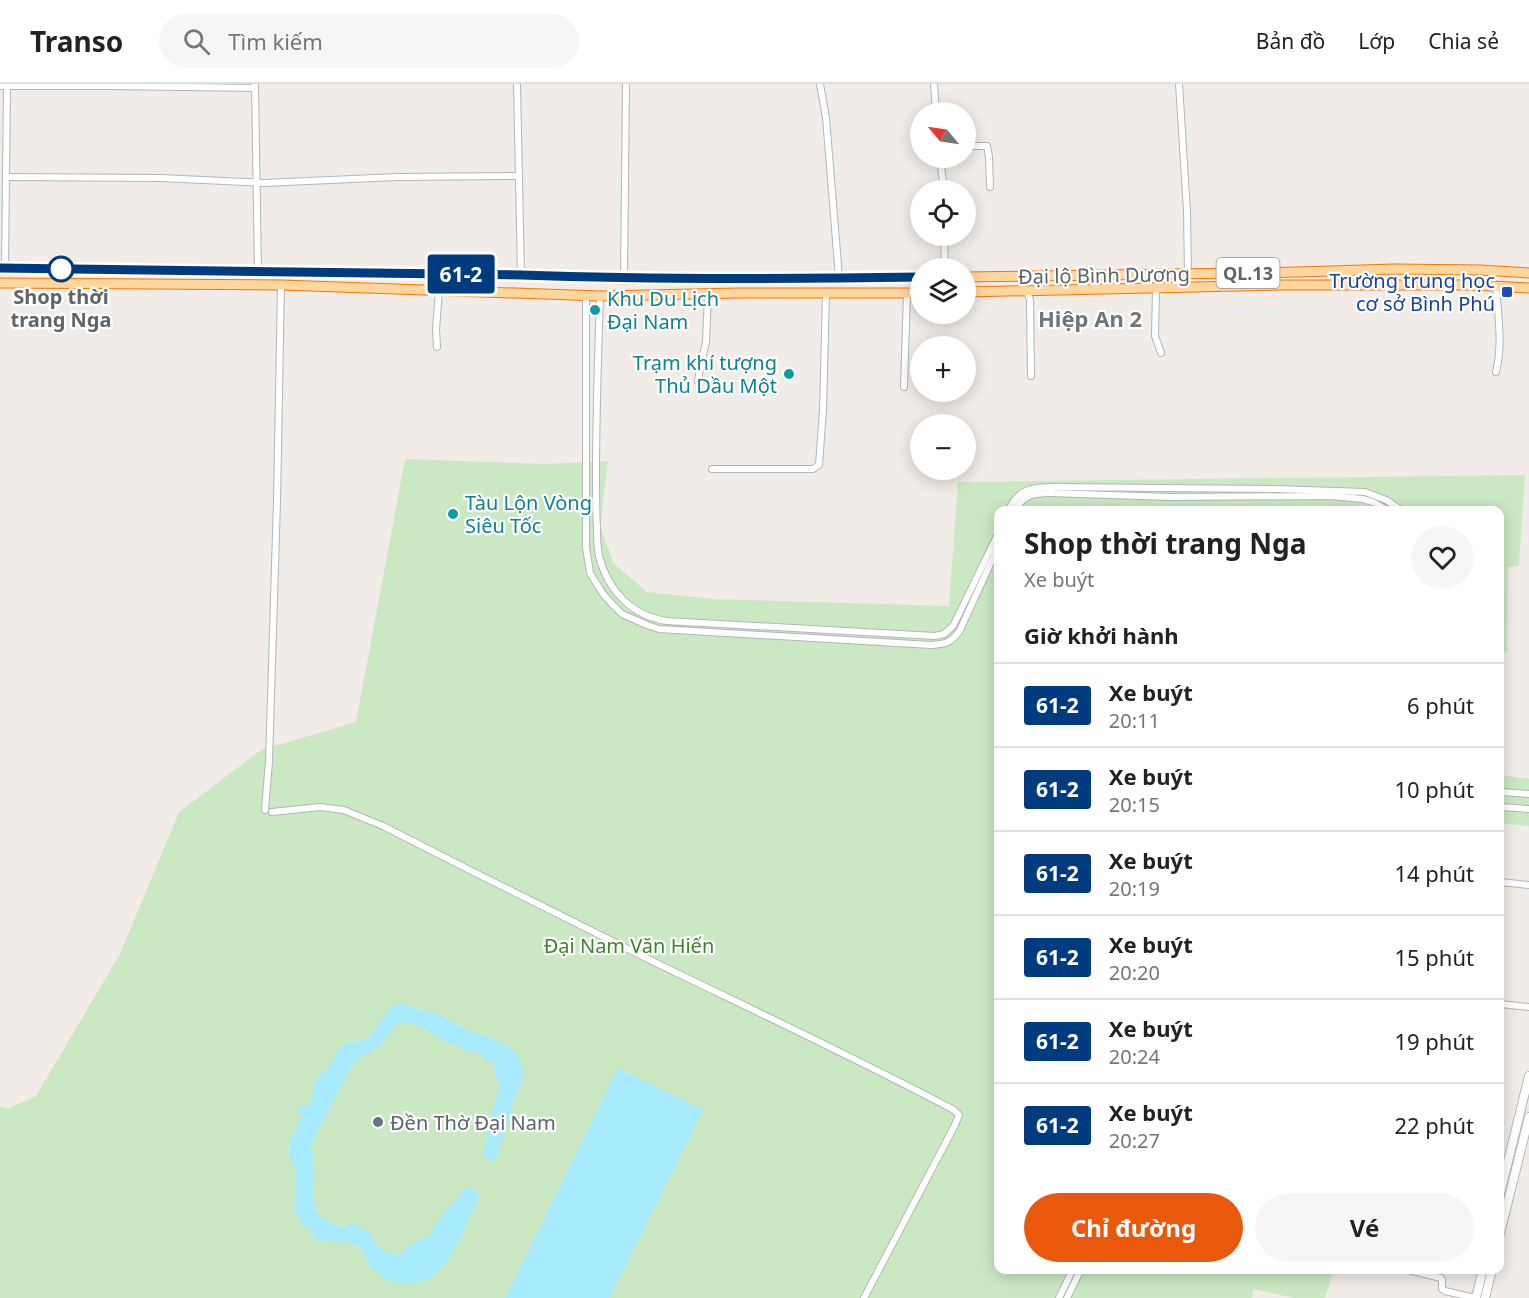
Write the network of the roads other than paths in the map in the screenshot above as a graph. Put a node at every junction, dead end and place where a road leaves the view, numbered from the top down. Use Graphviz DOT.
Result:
graph roads {
  1 [pos="517,84"];
  2 [pos="626,84"];
  3 [pos="820,84"];
  4 [pos="934,84"];
  5 [pos="1179,84"];
  6 [pos="5,86"];
  7 [pos="255,86"];
  8 [pos="935,102"];
  9 [pos="976,146"];
  10 [pos="519,176"];
  11 [pos="6,177"];
  12 [pos="256,182"];
  13 [pos="990,187"];
  14 [pos="3,205"];
  15 [pos="3,268"];
  16 [pos="258,272"];
  17 [pos="281,272"];
  18 [pos="1529,273"];
  19 [pos="1188,274"];
  20 [pos="521,275"];
  21 [pos="839,277"];
  22 [pos="910,277"];
  23 [pos="976,277"];
  24 [pos="587,278"];
  25 [pos="601,278"];
  26 [pos="624,279"];
  27 [pos="0,283"];
  28 [pos="256,285"];
  29 [pos="280,285"];
  30 [pos="1496,286"];
  31 [pos="1529,288"];
  32 [pos="1156,289"];
  33 [pos="439,291"];
  34 [pos="1027,291"];
  35 [pos="976,292"];
  36 [pos="907,293"];
  37 [pos="708,294"];
  38 [pos="826,294"];
  39 [pos="586,295"];
  40 [pos="600,296"];
  41 [pos="586,309"];
  42 [pos="600,309"];
  43 [pos="437,347"];
  44 [pos="1161,353"];
  45 [pos="1496,372"];
  46 [pos="1031,376"];
  47 [pos="698,381"];
  48 [pos="904,387"];
  49 [pos="712,470"];
  50 [pos="1011,506"];
  51 [pos="1018,506"];
  52 [pos="1380,506"];
  53 [pos="1395,506"];
  54 [pos="994,542"];
  55 [pos="994,556"];
  56 [pos="1504,792"];
  57 [pos="1529,794"];
  58 [pos="1504,807"];
  59 [pos="1529,810"];
  60 [pos="1504,882"];
  61 [pos="1529,885"];
  62 [pos="1504,1004"];
  63 [pos="1529,1007"];
  64 [pos="1529,1077"];
  65 [pos="1529,1117"];
  66 [pos="1522,1137"];
  67 [pos="1504,1184"];
  68 [pos="1504,1216"];
  69 [pos="1071,1274"];
  70 [pos="1079,1274"];
  71 [pos="1425,1274"];
  72 [pos="1482,1274"];
  73 [pos="1491,1274"];
  74 [pos="864,1298"];
  75 [pos="1059,1298"];
  76 [pos="1067,1298"];
  77 [pos="1475,1298"];
  78 [pos="1485,1298"];
  1 -- 10 [label="street"];
  2 -- 26 [label="street"];
  3 -- 21 [label="street"];
  4 -- 8 [label="street"];
  5 -- 19 [label="street"];
  6 -- 7 [label="street"];
  6 -- 11 [label="street"];
  7 -- 12 [label="street"];
  9 -- 13 [label="street"];
  10 -- 12 [label="street"];
  10 -- 20 [label="street"];
  11 -- 12 [label="street"];
  11 -- 14 [label="street"];
  12 -- 16 [label="street"];
  14 -- 15 [label="street"];
  15 -- 16 [label="highway"];
  16 -- 17 [label="highway"];
  16 -- 28 [label="highway"];
  17 -- 20 [label="highway"];
  17 -- 29 [label="highway"];
  18 -- 19 [label="highway, Đại lộ Bình Dương / QL.13"];
  19 -- 23 [label="highway, Đại lộ Bình Dương / QL.13"];
  20 -- 24 [label="highway"];
  21 -- 22 [label="highway"];
  21 -- 26 [label="highway"];
  24 -- 25 [label="highway"];
  24 -- 39 [label="highway"];
  25 -- 26 [label="highway"];
  25 -- 40 [label="highway"];
  27 -- 28 [label="highway"];
  28 -- 29 [label="highway"];
  29 -- 33 [label="highway"];
  29 -- 74 [label="street"];
  30 -- 31 [label="highway, Đại lộ Bình Dương / QL.13"];
  30 -- 32 [label="highway, Đại lộ Bình Dương / QL.13"];
  30 -- 45 [label="street"];
  32 -- 34 [label="highway, Đại lộ Bình Dương / QL.13"];
  32 -- 44 [label="street"];
  33 -- 39 [label="highway"];
  33 -- 43 [label="street"];
  34 -- 35 [label="highway, Đại lộ Bình Dương / QL.13"];
  34 -- 46 [label="street"];
  36 -- 38 [label="highway"];
  36 -- 48 [label="street"];
  37 -- 38 [label="highway"];
  37 -- 40 [label="highway"];
  37 -- 47 [label="street"];
  38 -- 49 [label="street"];
  39 -- 40 [label="highway"];
  39 -- 41 [label="street"];
  40 -- 42 [label="street"];
  41 -- 42 [label="street"];
  41 -- 55 [label="street"];
  42 -- 54 [label="street"];
  50 -- 53 [label="street"];
  51 -- 52 [label="street"];
  56 -- 57 [label="street"];
  58 -- 59 [label="street"];
  60 -- 61 [label="street"];
  62 -- 63 [label="street"];
  64 -- 66 [label="main road"];
  65 -- 66 [label="main road"];
  66 -- 67 [label="main road"];
  66 -- 68 [label="main road"];
  69 -- 75 [label="street"];
  70 -- 76 [label="street"];
  71 -- 77 [label="street"];
  72 -- 77 [label="main road"];
  73 -- 78 [label="main road"];
}
